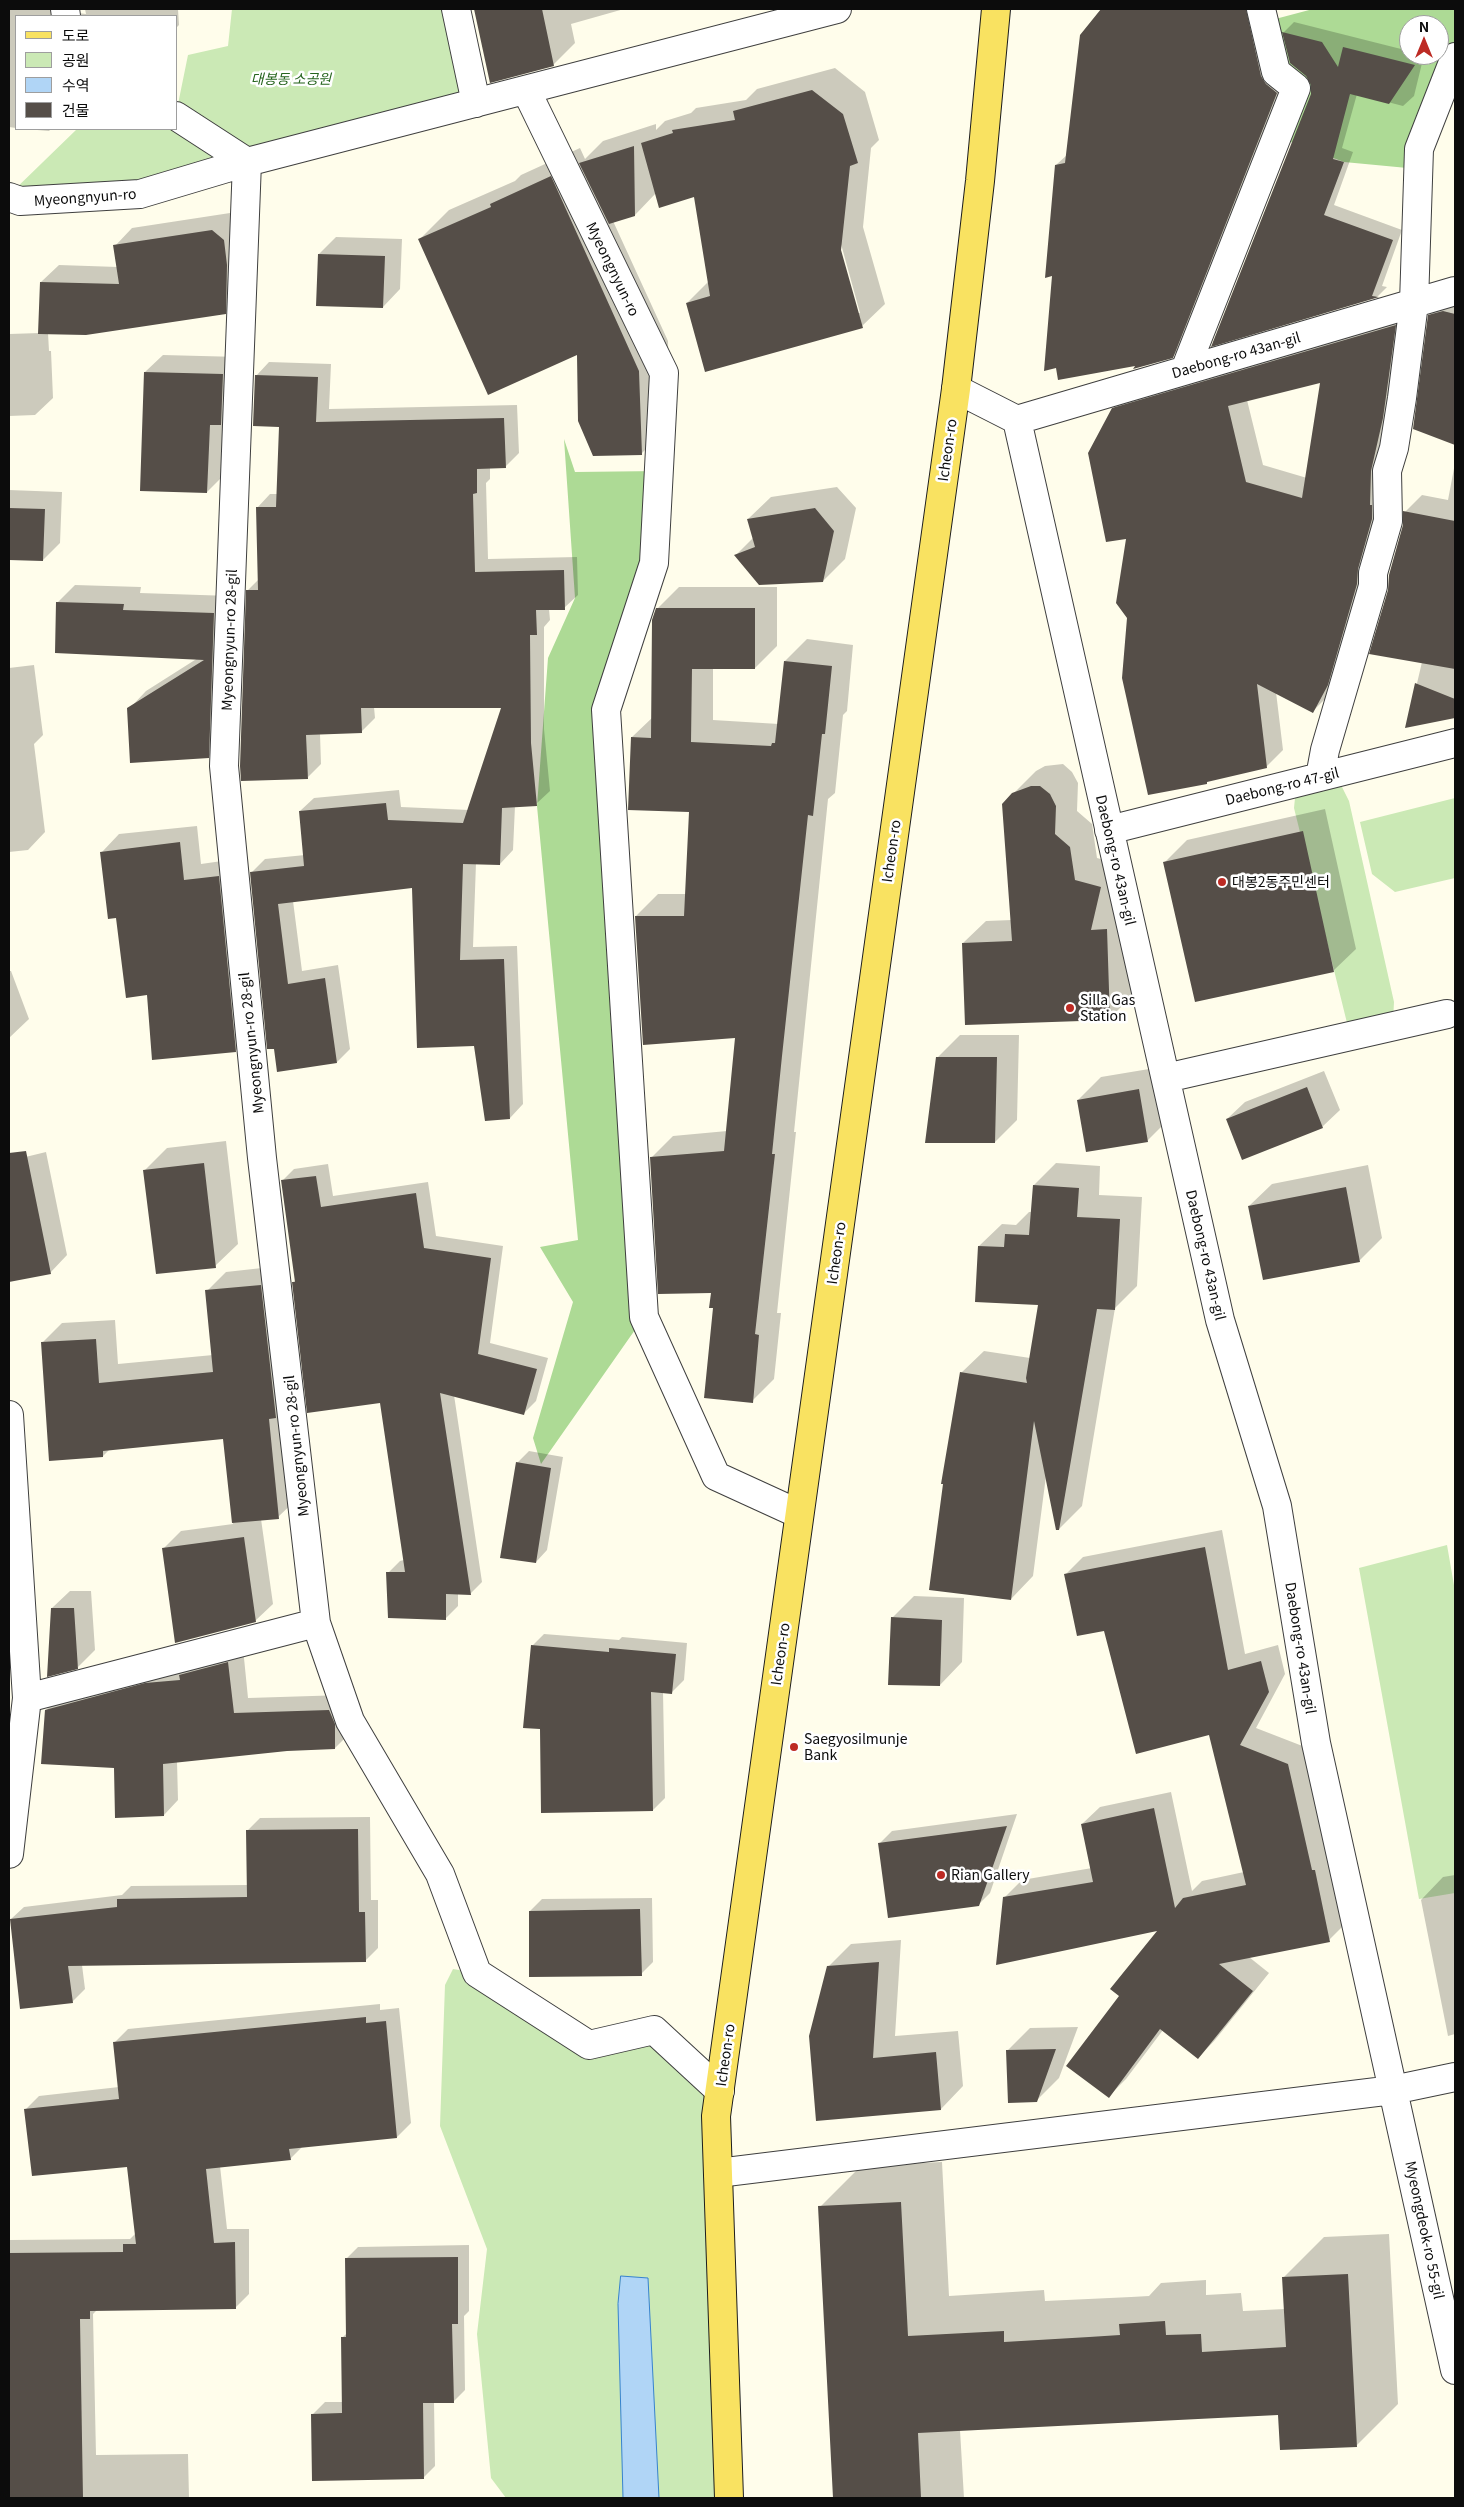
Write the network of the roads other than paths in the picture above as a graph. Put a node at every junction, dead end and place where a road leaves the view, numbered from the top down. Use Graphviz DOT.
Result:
graph roads {
  1 [pos="456,9"];
  2 [pos="837,9"];
  3 [pos="996,9"];
  4 [pos="1261,9"];
  5 [pos="1455,57"];
  6 [pos="526,90"];
  7 [pos="476,103"];
  8 [pos="178,117"];
  9 [pos="247,162"];
  10 [pos="9,197"];
  11 [pos="1455,291"];
  12 [pos="1414,304"];
  13 [pos="1185,370"];
  14 [pos="956,389"];
  15 [pos="1017,420"];
  16 [pos="1455,743"];
  17 [pos="1320,777"];
  18 [pos="1109,830"];
  19 [pos="1447,1014"];
  20 [pos="1166,1078"];
  21 [pos="9,1414"];
  22 [pos="799,1514"];
  23 [pos="316,1624"];
  24 [pos="27,1698"];
  25 [pos="9,1854"];
  26 [pos="1455,2077"];
  27 [pos="1393,2090"];
  28 [pos="720,2091"];
  29 [pos="718,2173"];
  30 [pos="1455,2370"];
  31 [pos="728,2498"];
  1 -- 7 [label="street"];
  2 -- 6 [label="street, Myeongnyun-ro"];
  3 -- 14 [label="main road, Icheon-ro"];
  4 -- 13 [label="street"];
  5 -- 12 [label="street"];
  6 -- 7 [label="street, Myeongnyun-ro"];
  6 -- 22 [label="street, Myeongnyun-ro"];
  7 -- 9 [label="street, Myeongnyun-ro"];
  8 -- 9 [label="street"];
  9 -- 10 [label="street, Myeongnyun-ro"];
  9 -- 23 [label="street, Myeongnyun-ro 28-gil"];
  11 -- 12 [label="street, Daebong-ro 43an-gil"];
  12 -- 13 [label="street, Daebong-ro 43an-gil"];
  12 -- 17 [label="street"];
  13 -- 15 [label="street, Daebong-ro 43an-gil"];
  14 -- 15 [label="street"];
  14 -- 22 [label="main road, Icheon-ro"];
  15 -- 18 [label="street, Daebong-ro 43an-gil"];
  16 -- 17 [label="street, Daebong-ro 47-gil"];
  17 -- 18 [label="street, Daebong-ro 47-gil"];
  18 -- 20 [label="street, Daebong-ro 43an-gil"];
  19 -- 20 [label="street"];
  20 -- 27 [label="street, Daebong-ro 43an-gil"];
  21 -- 24 [label="street"];
  22 -- 28 [label="main road, Icheon-ro"];
  23 -- 24 [label="street"];
  23 -- 28 [label="street, Myeongnyun-ro 28-gil"];
  24 -- 25 [label="street"];
  26 -- 27 [label="street"];
  27 -- 29 [label="street"];
  27 -- 30 [label="street, Myeongdeok-ro 55-gil"];
  28 -- 29 [label="main road, Icheon-ro"];
  29 -- 31 [label="main road, Icheon-ro"];
}
